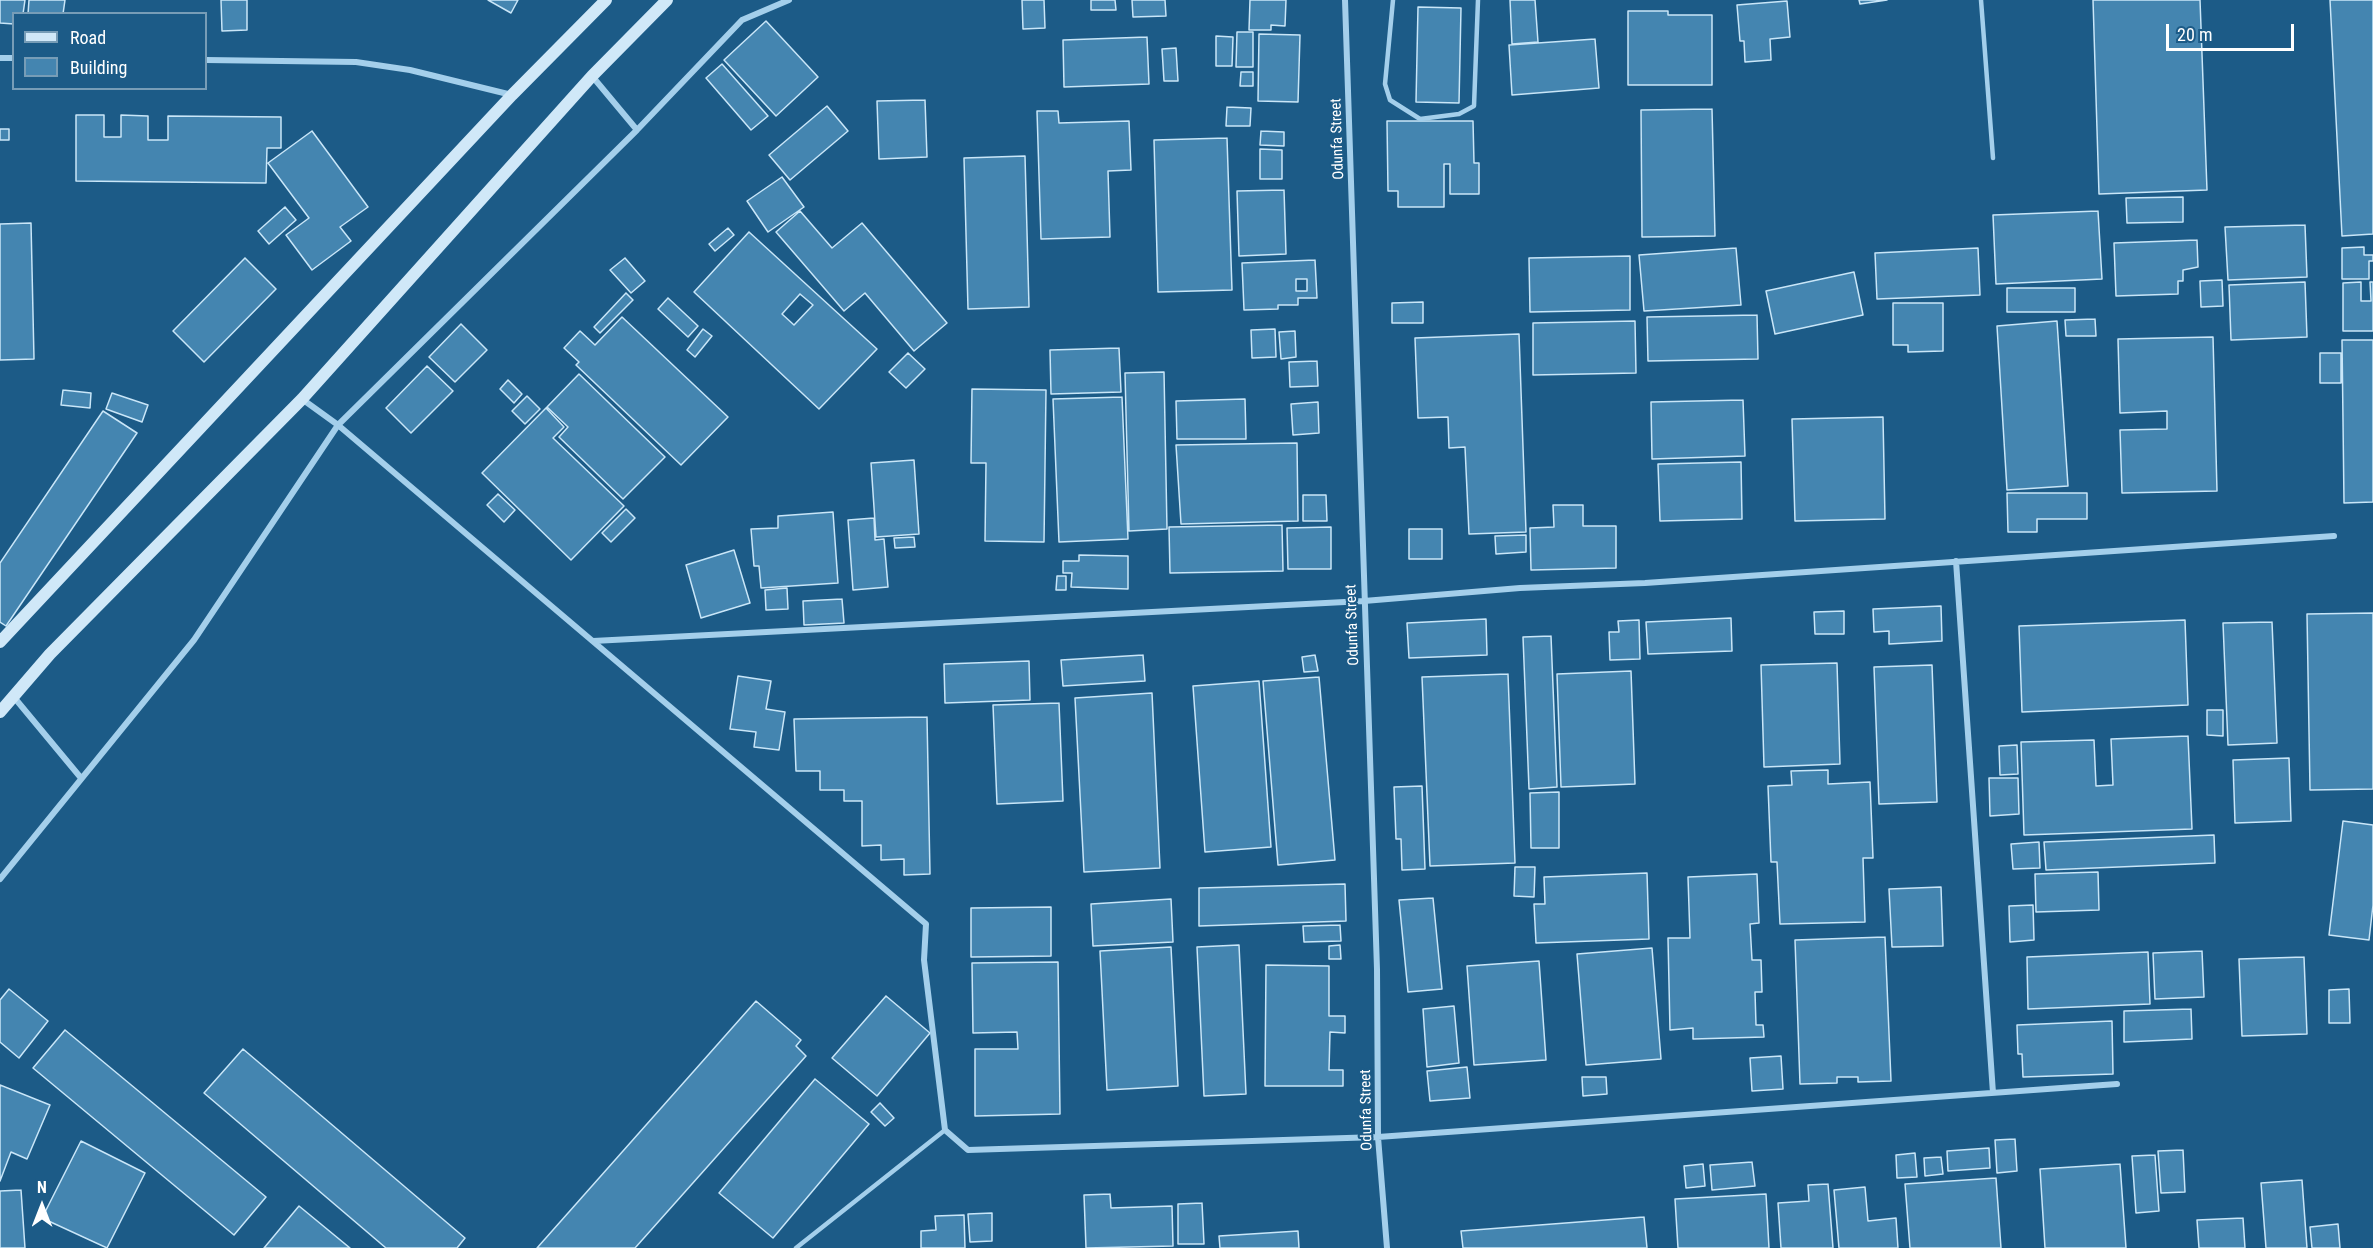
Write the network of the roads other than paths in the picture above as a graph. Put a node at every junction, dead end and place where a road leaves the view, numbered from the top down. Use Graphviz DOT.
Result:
graph roads {
  1 [pos="606,0"];
  2 [pos="667,0"];
  3 [pos="789,0"];
  4 [pos="1346,0"];
  5 [pos="1393,0"];
  6 [pos="1478,0"];
  7 [pos="1981,0"];
  8 [pos="207,60"];
  9 [pos="592,76"];
  10 [pos="512,96"];
  11 [pos="637,130"];
  12 [pos="1993,158"];
  13 [pos="302,399"];
  14 [pos="338,425"];
  15 [pos="2334,536"];
  16 [pos="1956,561"];
  17 [pos="1364,602"];
  18 [pos="0,642"];
  19 [pos="592,642"];
  20 [pos="13,696"];
  21 [pos="0,712"];
  22 [pos="81,778"];
  23 [pos="0,879"];
  24 [pos="2117,1084"];
  25 [pos="1993,1093"];
  26 [pos="945,1130"];
  27 [pos="1378,1137"];
  28 [pos="796,1248"];
  29 [pos="1387,1248"];
  1 -- 10 [label="main road"];
  2 -- 9 [label="main road"];
  3 -- 11 [label="street"];
  4 -- 17 [label="street, Odunfa Street"];
  5 -- 6 [label="lane"];
  7 -- 12 [label="lane"];
  8 -- 10 [label="street"];
  9 -- 11 [label="street"];
  9 -- 13 [label="main road"];
  10 -- 18 [label="main road"];
  11 -- 14 [label="street"];
  13 -- 14 [label="street"];
  13 -- 20 [label="main road"];
  14 -- 19 [label="street"];
  14 -- 22 [label="street"];
  15 -- 16 [label="street"];
  16 -- 17 [label="street"];
  16 -- 25 [label="street"];
  17 -- 19 [label="street"];
  17 -- 27 [label="street, Odunfa Street"];
  19 -- 26 [label="street"];
  20 -- 21 [label="main road"];
  20 -- 22 [label="street"];
  22 -- 23 [label="street"];
  24 -- 25 [label="street"];
  25 -- 27 [label="street"];
  26 -- 27 [label="street"];
  26 -- 28 [label="lane"];
  27 -- 29 [label="street, Odunfa Street"];
}
